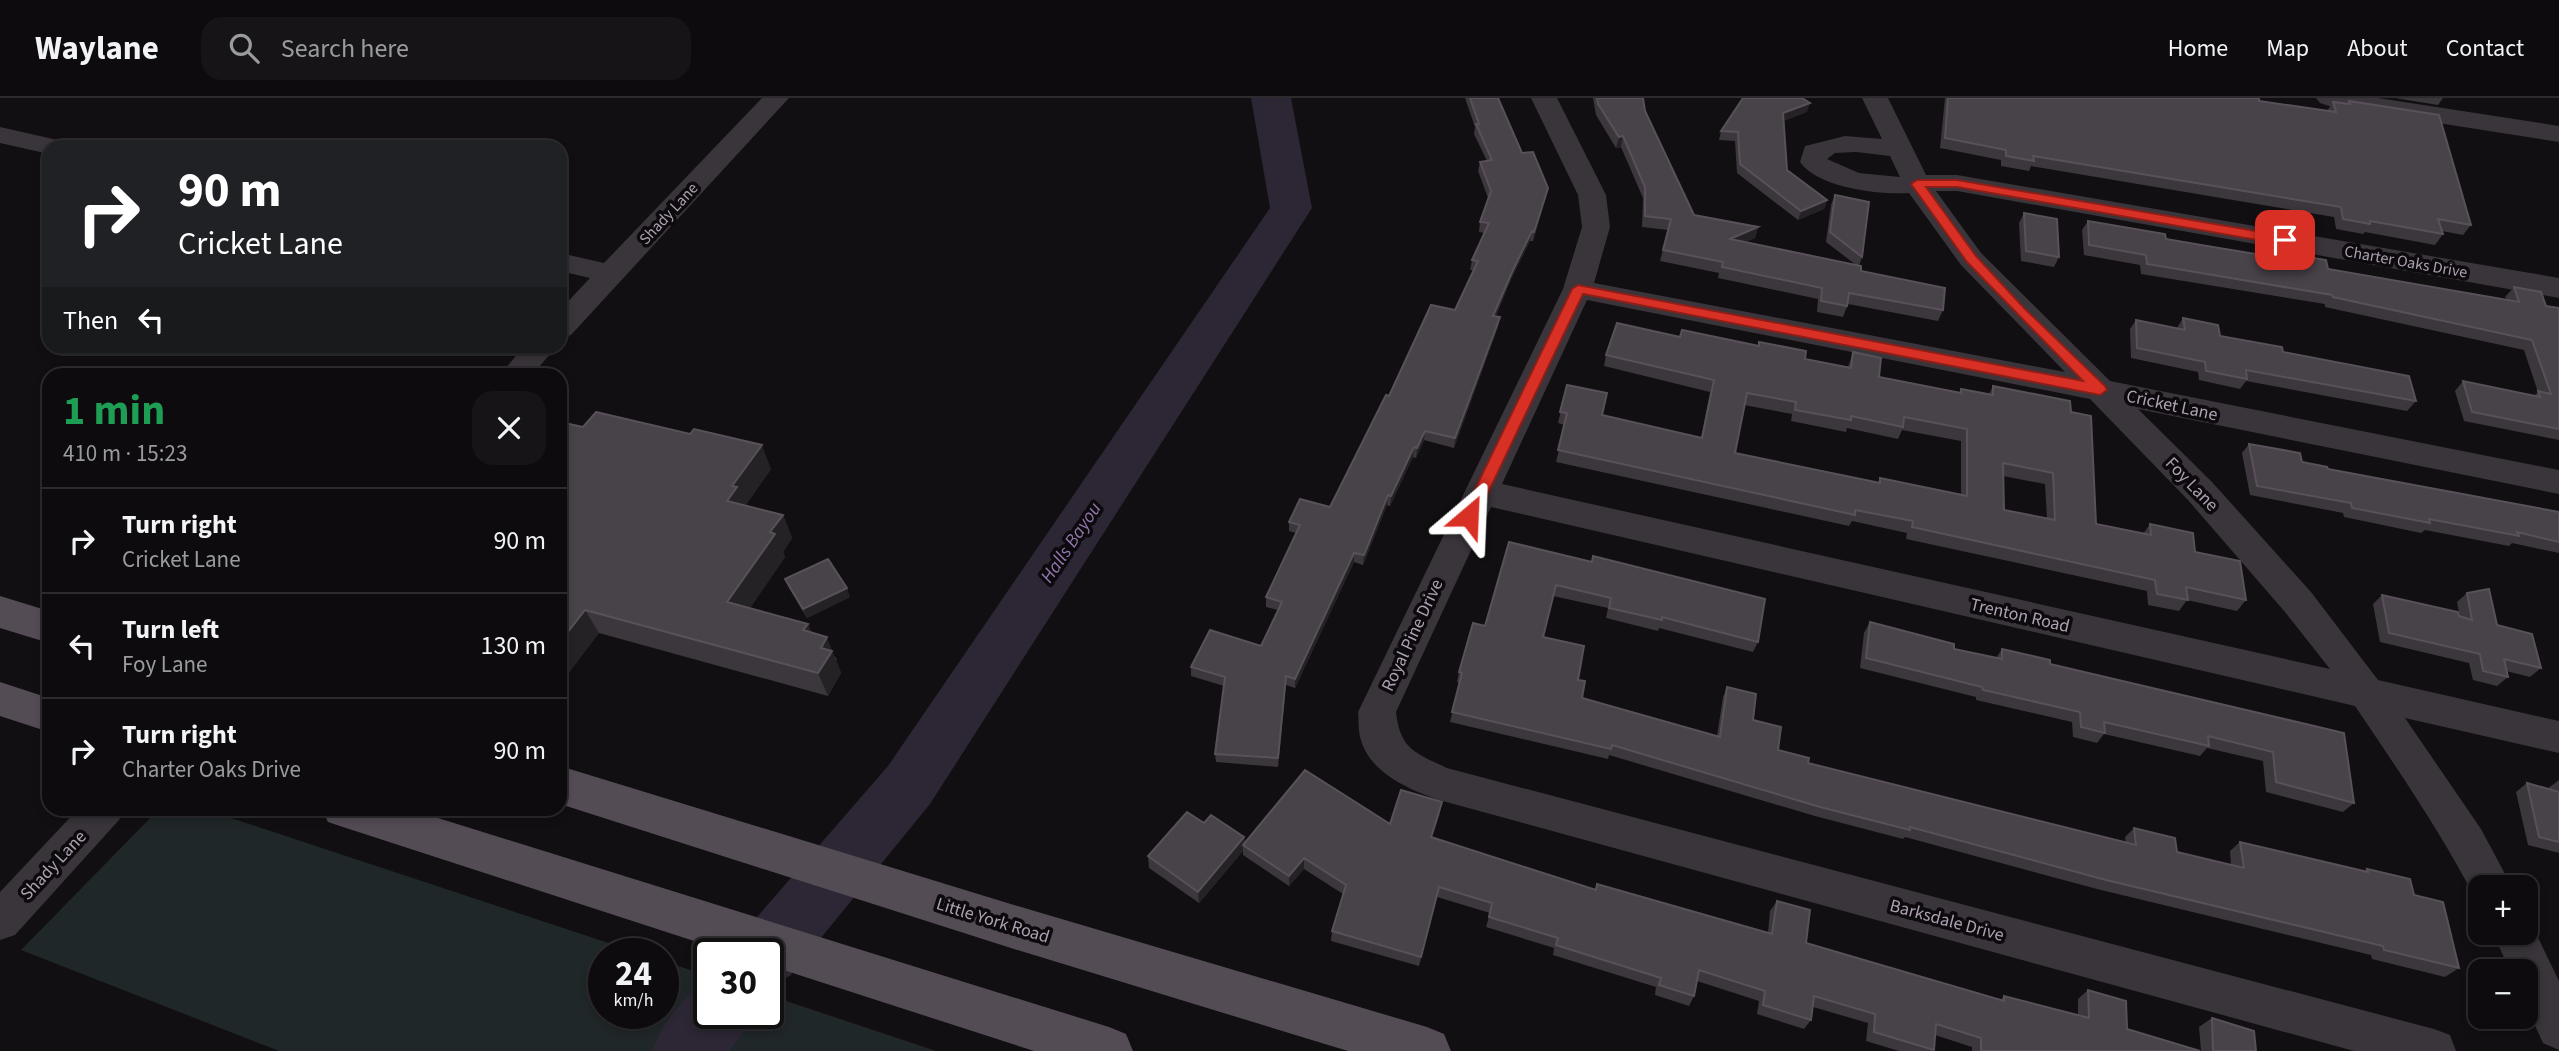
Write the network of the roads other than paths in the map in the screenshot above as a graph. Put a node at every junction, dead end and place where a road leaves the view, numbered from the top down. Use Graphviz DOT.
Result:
graph roads {
  1 [pos="776,98"];
  2 [pos="1544,98"];
  3 [pos="1875,98"];
  4 [pos="2329,98"];
  5 [pos="2559,134"];
  6 [pos="0,135"];
  7 [pos="42,145"];
  8 [pos="1899,149"];
  9 [pos="1917,184"];
  10 [pos="567,264"];
  11 [pos="610,274"];
  12 [pos="2559,288"];
  13 [pos="1578,289"];
  14 [pos="567,320"];
  15 [pos="535,354"];
  16 [pos="522,368"];
  17 [pos="2100,390"];
  18 [pos="2559,482"];
  19 [pos="1481,492"];
  20 [pos="0,612"];
  21 [pos="42,625"];
  22 [pos="2367,694"];
  23 [pos="0,699"];
  24 [pos="42,713"];
  25 [pos="2559,737"];
  26 [pos="567,787"];
  27 [pos="1461,789"];
  28 [pos="98,816"];
  29 [pos="368,816"];
  30 [pos="2485,875"];
  31 [pos="0,921"];
  32 [pos="2520,945"];
  33 [pos="2559,1028"];
  34 [pos="1109,1051"];
  35 [pos="1427,1051"];
  36 [pos="2434,1051"];
  1 -- 11 [label="street, Shady Lane"];
  2 -- 13 [label="street, Royal Pine Drive"];
  3 -- 8 [label="street, Foy Lane"];
  4 -- 5 [label="street"];
  6 -- 7 [label="street"];
  8 -- 9 [label="street, Foy Lane"];
  8 -- 9 [label="street, Charter Oaks Drive"];
  9 -- 12 [label="street, Charter Oaks Drive"];
  9 -- 17 [label="street, Foy Lane"];
  10 -- 11 [label="street"];
  11 -- 14 [label="street, Shady Lane"];
  13 -- 17 [label="street, Cricket Lane"];
  13 -- 19 [label="street, Royal Pine Drive"];
  15 -- 16 [label="street"];
  17 -- 18 [label="street, Cricket Lane"];
  17 -- 22 [label="street, Foy Lane"];
  19 -- 22 [label="street, Trenton Road"];
  19 -- 27 [label="street, Royal Pine Drive"];
  20 -- 21 [label="main road"];
  22 -- 25 [label="street, Trenton Road"];
  22 -- 30 [label="street, Foy Lane"];
  23 -- 24 [label="main road"];
  26 -- 35 [label="main road, Little York Road"];
  27 -- 36 [label="street, Barksdale Drive"];
  28 -- 31 [label="street, Shady Lane"];
  29 -- 34 [label="main road"];
  32 -- 33 [label="street"];
}
